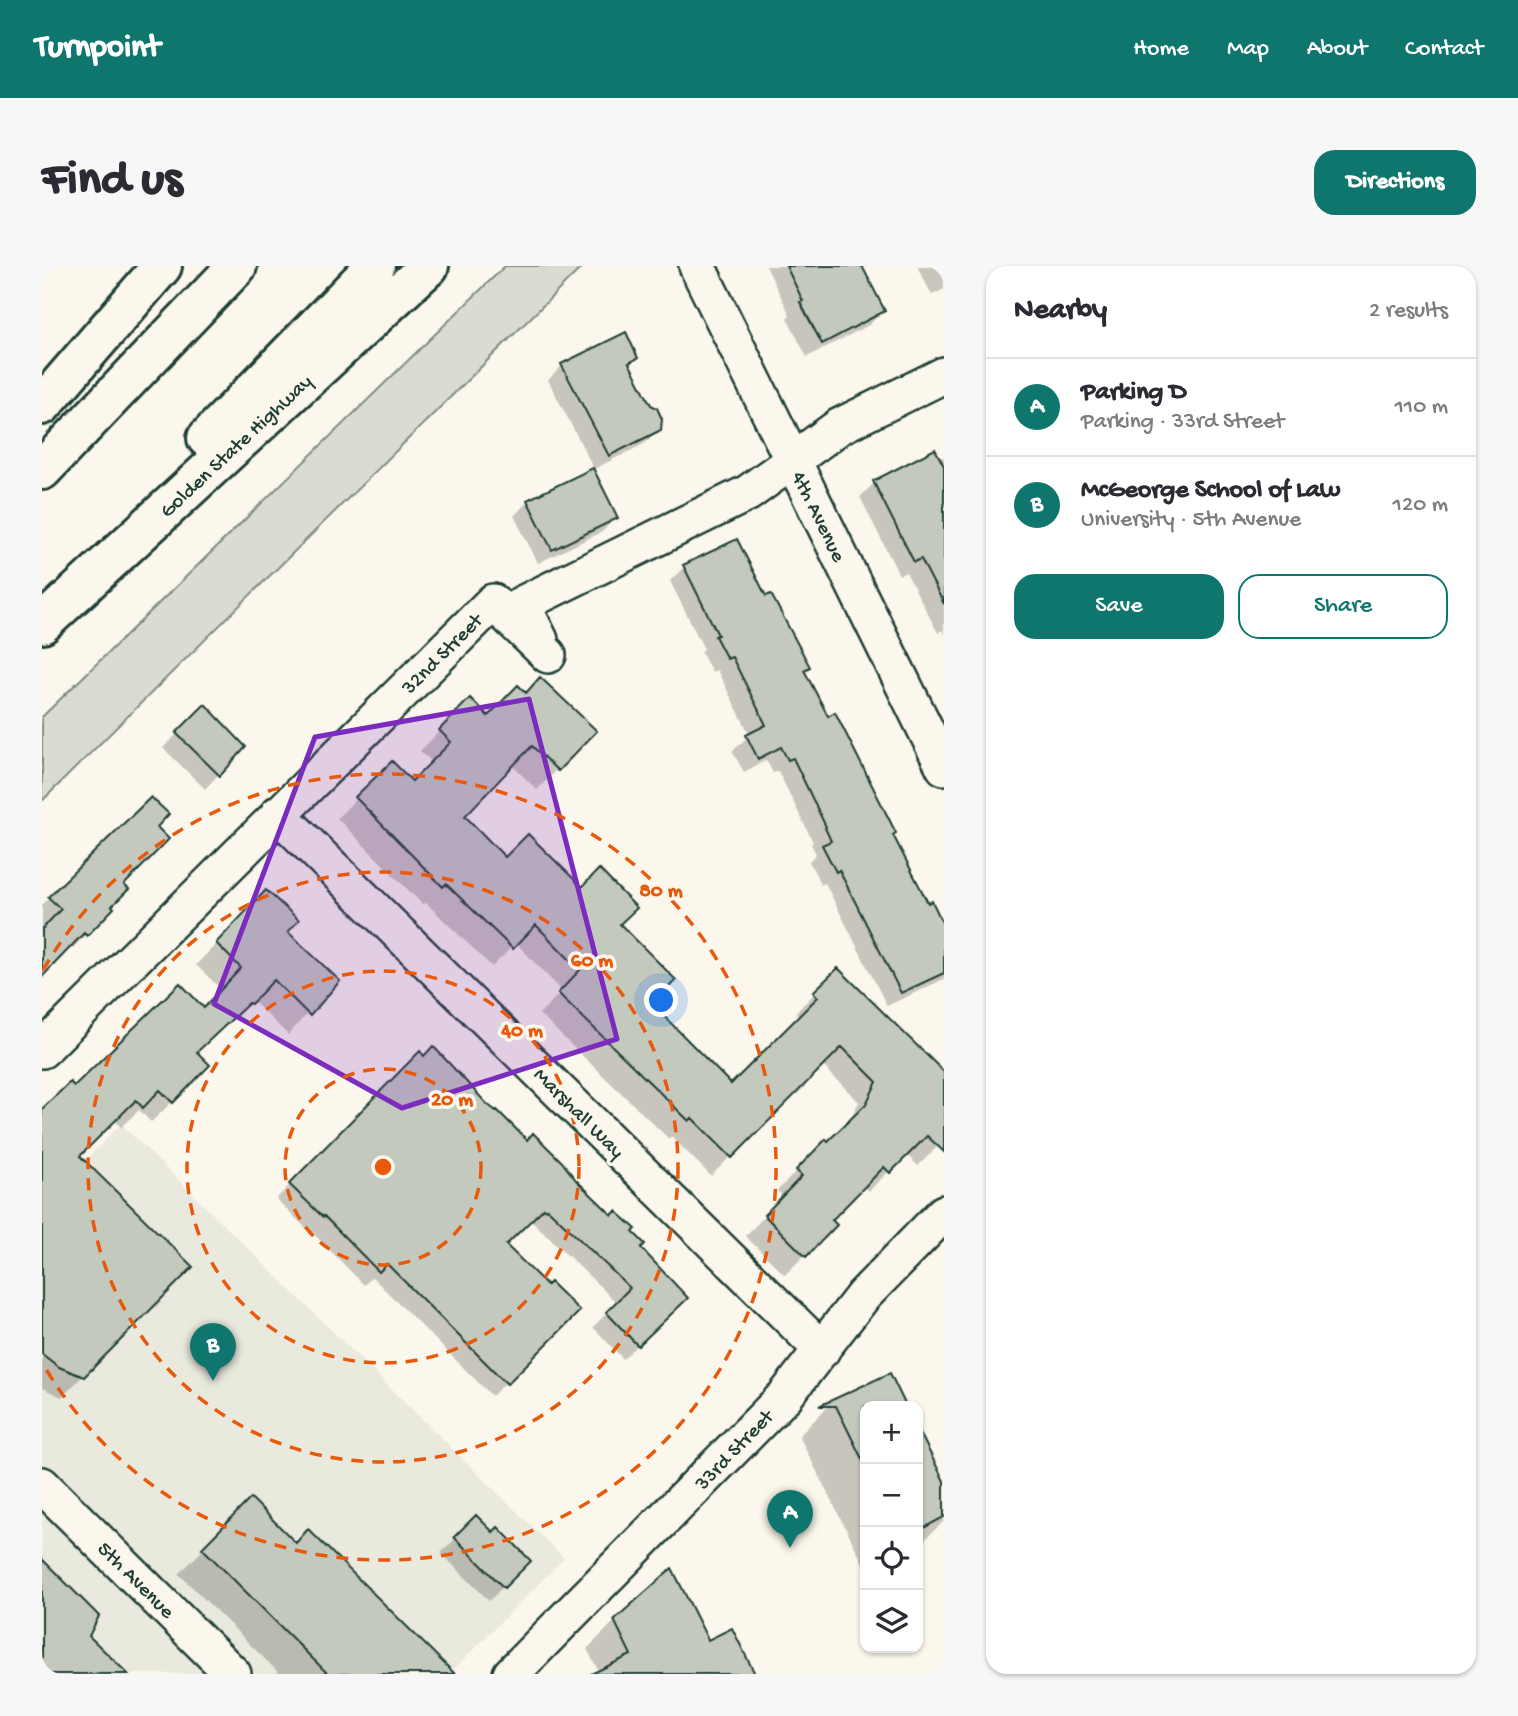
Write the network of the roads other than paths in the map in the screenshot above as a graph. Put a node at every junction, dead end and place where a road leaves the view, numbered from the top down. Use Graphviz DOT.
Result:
graph roads {
  1 [pos="162,266"];
  2 [pos="237,266"];
  3 [pos="375,266"];
  4 [pos="429,266"];
  5 [pos="697,266"];
  6 [pos="944,375"];
  7 [pos="42,405"];
  8 [pos="793,460"];
  9 [pos="42,471"];
  10 [pos="42,607"];
  11 [pos="42,624"];
  12 [pos="944,767"];
  13 [pos="278,814"];
  14 [pos="42,1050"];
  15 [pos="944,1213"];
  16 [pos="822,1350"];
  17 [pos="42,1485"];
  18 [pos="233,1674"];
  19 [pos="510,1674"];
  1 -- 7 [label="highway"];
  2 -- 9 [label="highway"];
  3 -- 10 [label="highway"];
  4 -- 11 [label="highway, Golden State Highway"];
  5 -- 8 [label="street, 4th Avenue"];
  6 -- 8 [label="street, 32nd Street"];
  8 -- 12 [label="street, 4th Avenue"];
  8 -- 13 [label="street, 32nd Street"];
  13 -- 14 [label="street, 32nd Street"];
  13 -- 16 [label="street, Marshall Way"];
  15 -- 16 [label="street, 33rd Street"];
  16 -- 19 [label="street, 33rd Street"];
  17 -- 18 [label="street, 5th Avenue"];
}
